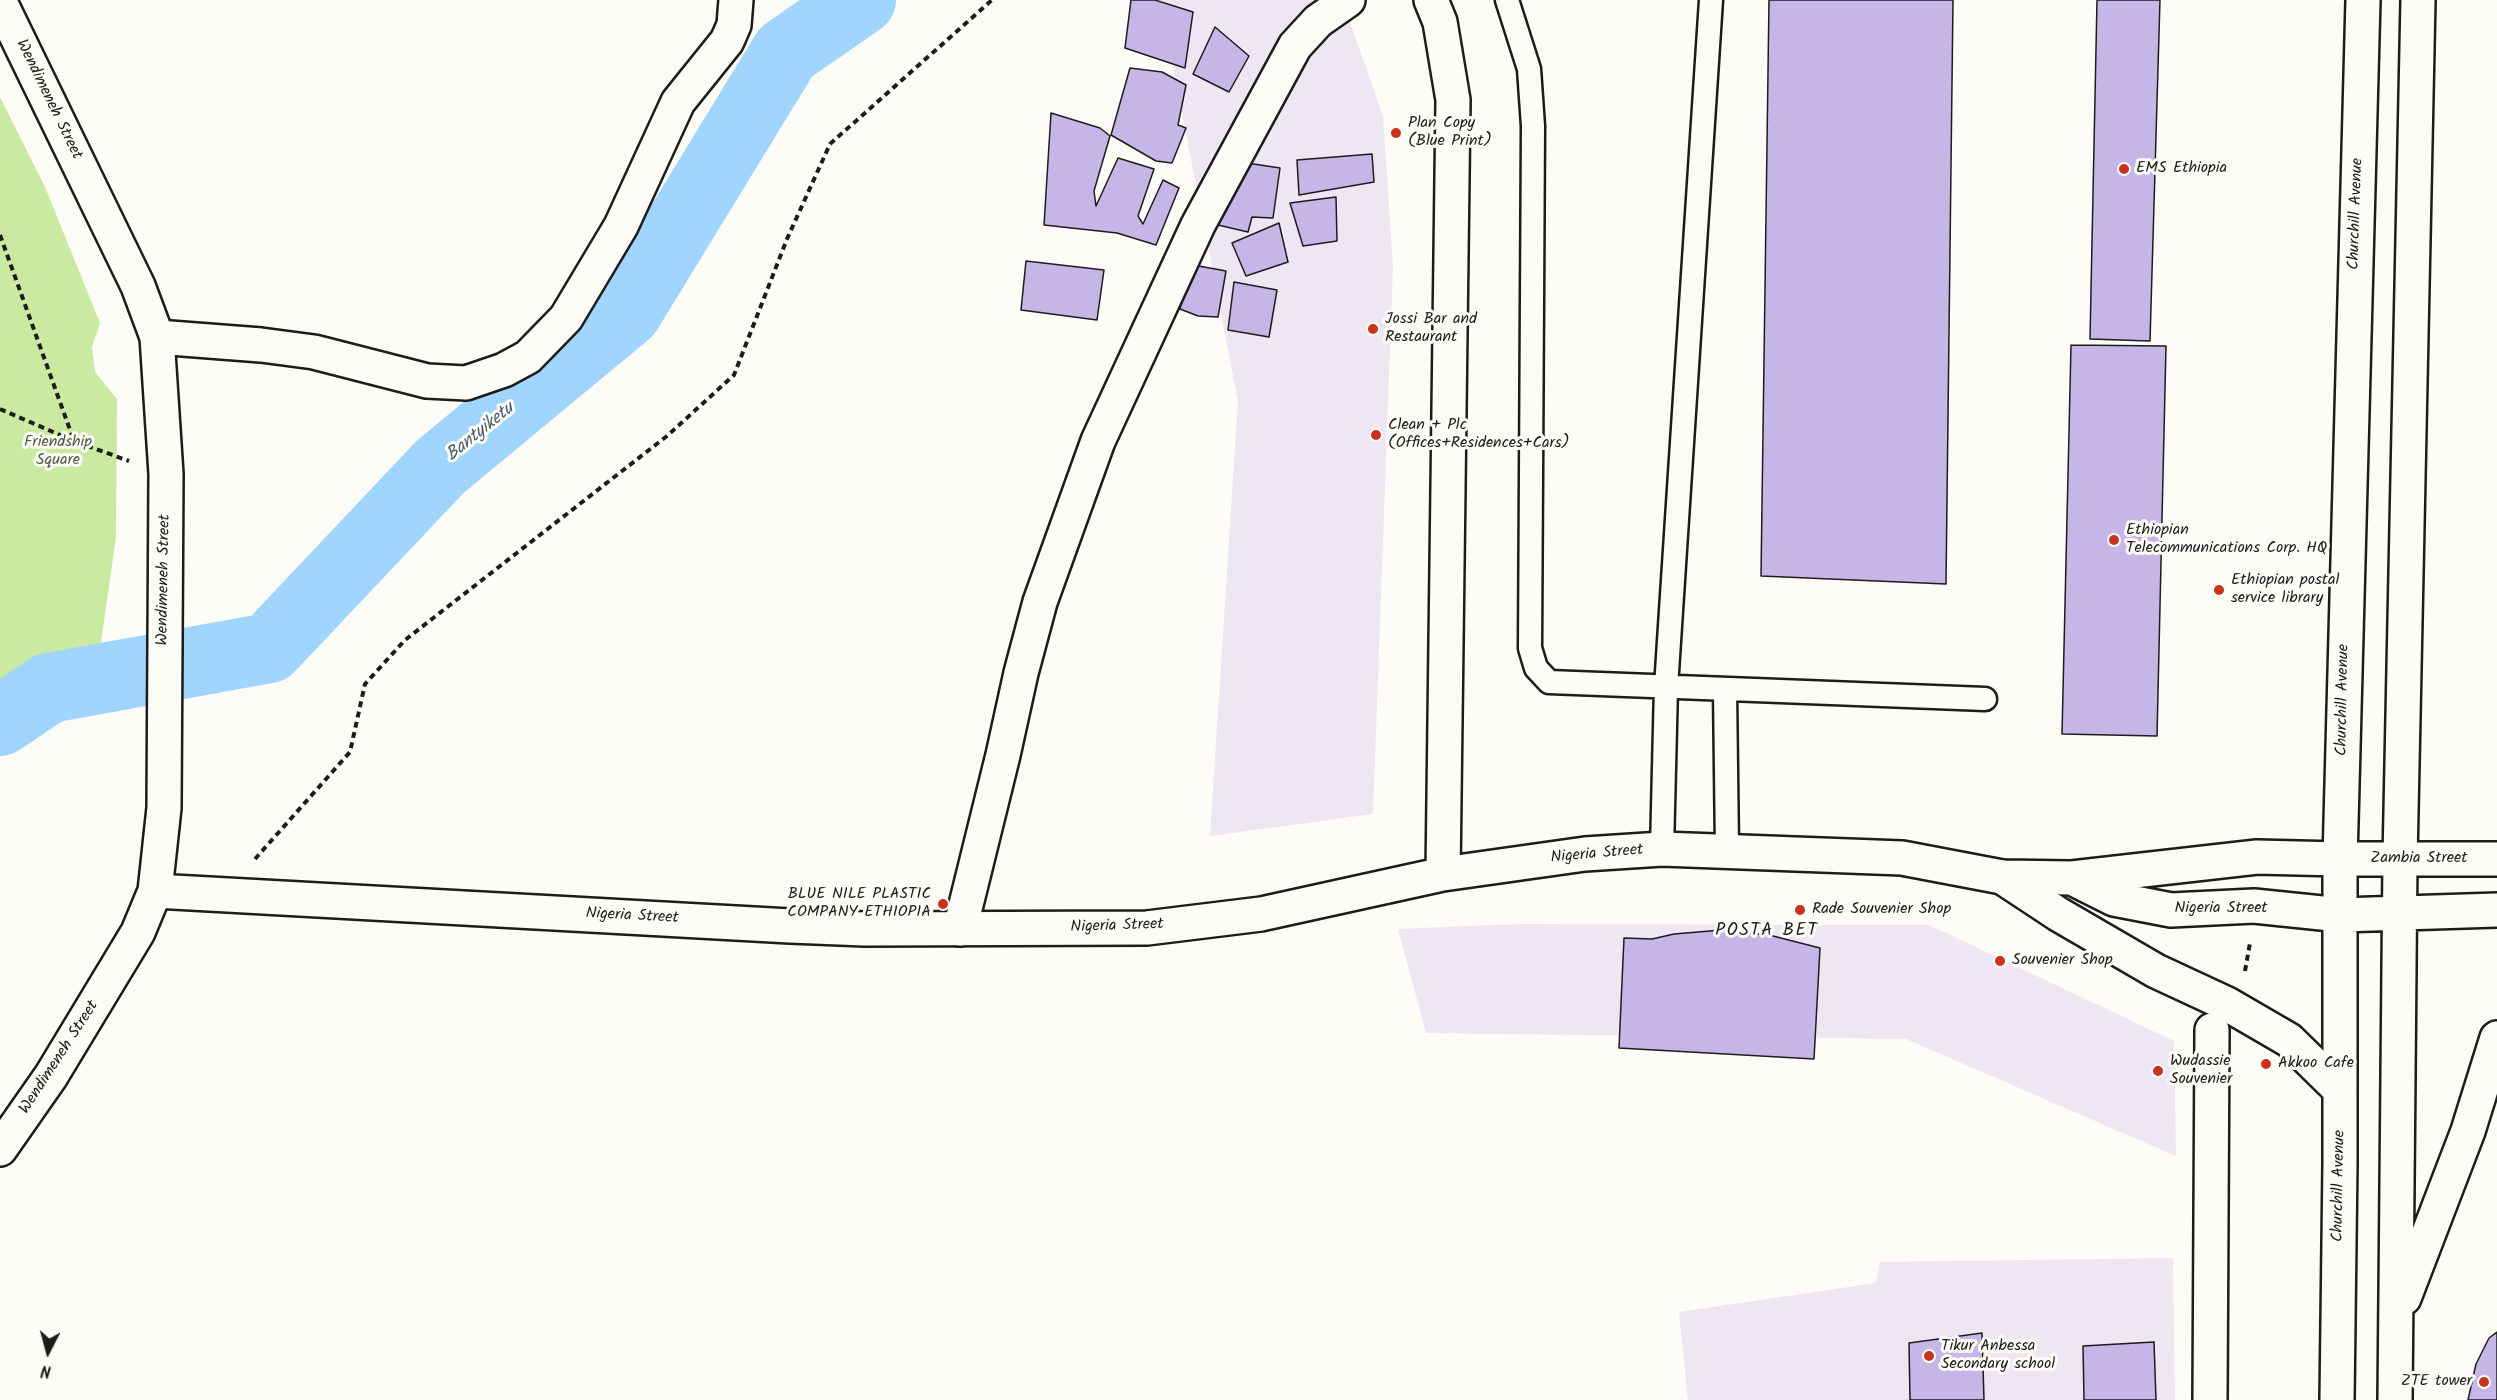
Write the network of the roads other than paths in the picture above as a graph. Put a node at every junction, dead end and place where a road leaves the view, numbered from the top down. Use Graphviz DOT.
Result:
graph roads {
  1 [pos="736,0"];
  2 [pos="1348,0"];
  3 [pos="1431,0"];
  4 [pos="1507,0"];
  5 [pos="1711,0"];
  6 [pos="2363,0"];
  7 [pos="2418,0"];
  8 [pos="0,2"];
  9 [pos="157,337"];
  10 [pos="1666,687"];
  11 [pos="1725,690"];
  12 [pos="1985,699"];
  13 [pos="1662,849"];
  14 [pos="1727,850"];
  15 [pos="2340,859"];
  16 [pos="2400,859"];
  17 [pos="2497,859"];
  18 [pos="1443,874"];
  19 [pos="2002,877"];
  20 [pos="2072,878"];
  21 [pos="155,891"];
  22 [pos="2497,909"];
  23 [pos="2401,912"];
  24 [pos="2341,915"];
  25 [pos="960,929"];
  26 [pos="2212,1030"];
  27 [pos="2497,1038"];
  28 [pos="2340,1090"];
  29 [pos="0,1149"];
  30 [pos="2396,1320"];
  31 [pos="2210,1400"];
  32 [pos="2337,1400"];
  33 [pos="2395,1400"];
  1 -- 9 [label="street"];
  2 -- 25 [label="street"];
  3 -- 18 [label="street"];
  4 -- 10 [label="lane"];
  5 -- 10 [label="lane"];
  6 -- 15 [label="street, Churchill Avenue"];
  7 -- 16 [label="street"];
  8 -- 9 [label="street, Wendimeneh Street"];
  9 -- 21 [label="street, Wendimeneh Street"];
  10 -- 11 [label="lane"];
  10 -- 13 [label="lane"];
  11 -- 12 [label="lane"];
  11 -- 14 [label="lane"];
  13 -- 14 [label="street, Nigeria Street"];
  13 -- 18 [label="street, Nigeria Street"];
  14 -- 19 [label="street, Nigeria Street"];
  15 -- 16 [label="street, Zambia Street"];
  15 -- 20 [label="street, Nigeria Street"];
  15 -- 24 [label="street, Churchill Avenue"];
  16 -- 17 [label="street, Zambia Street"];
  16 -- 23 [label="street"];
  18 -- 25 [label="street, Nigeria Street"];
  19 -- 20 [label="street, Nigeria Street"];
  19 -- 28 [label="street"];
  20 -- 24 [label="street, Nigeria Street"];
  21 -- 25 [label="street, Nigeria Street"];
  21 -- 29 [label="street, Wendimeneh Street"];
  22 -- 23 [label="street"];
  23 -- 24 [label="street"];
  23 -- 30 [label="street"];
  24 -- 28 [label="street, Churchill Avenue"];
  26 -- 31 [label="street"];
  27 -- 30 [label="street"];
  28 -- 32 [label="street, Churchill Avenue"];
  30 -- 33 [label="street"];
}
